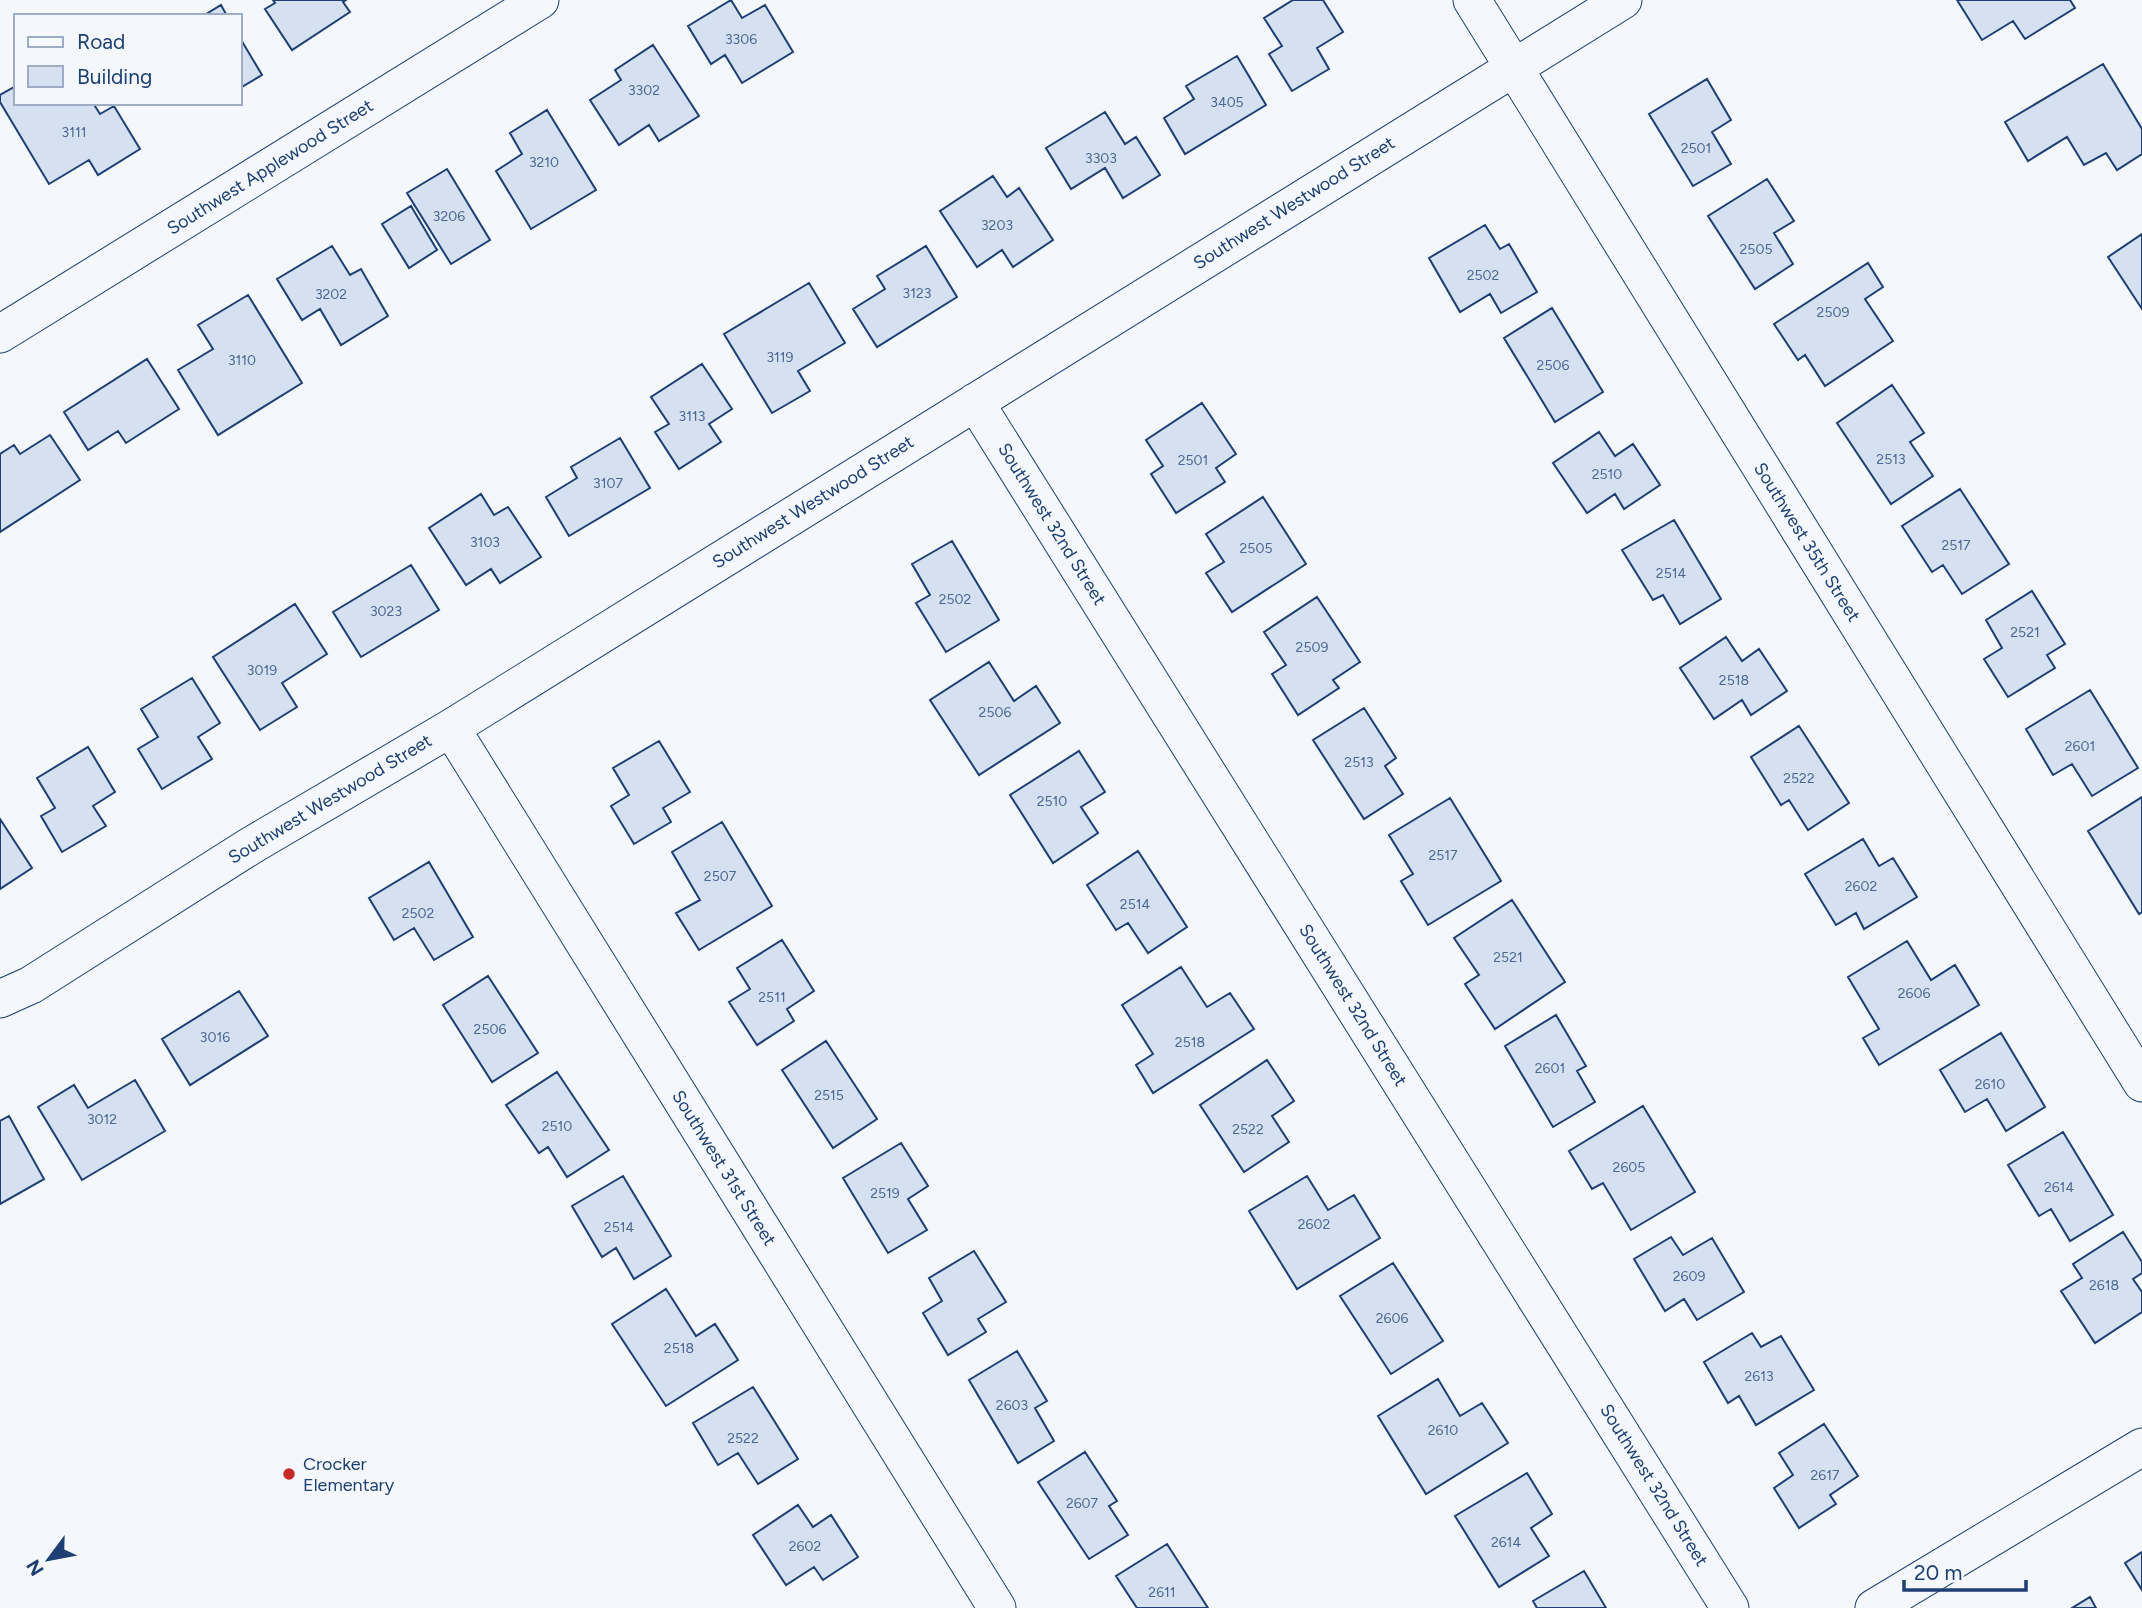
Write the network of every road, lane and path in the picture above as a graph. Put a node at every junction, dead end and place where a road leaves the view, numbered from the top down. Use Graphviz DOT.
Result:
graph roads {
  1 [pos="540,0"];
  2 [pos="1472,0"];
  3 [pos="1623,0"];
  4 [pos="1513,66"];
  5 [pos="0,334"];
  6 [pos="975,402"];
  7 [pos="451,727"];
  8 [pos="0,999"];
  9 [pos="2142,1083"];
  10 [pos="2142,1447"];
  11 [pos="997,1608"];
  12 [pos="1730,1608"];
  13 [pos="1874,1608"];
  1 -- 5 [label="street, Southwest Applewood Street"];
  2 -- 4 [label="street, Southwest 35th Street"];
  3 -- 4 [label="street, Southwest Westwood Street"];
  4 -- 6 [label="street, Southwest Westwood Street"];
  4 -- 9 [label="street, Southwest 35th Street"];
  6 -- 7 [label="street, Southwest Westwood Street"];
  6 -- 12 [label="street, Southwest 32nd Street"];
  7 -- 8 [label="street, Southwest Westwood Street"];
  7 -- 11 [label="street, Southwest 31st Street"];
  10 -- 13 [label="street"];
}
